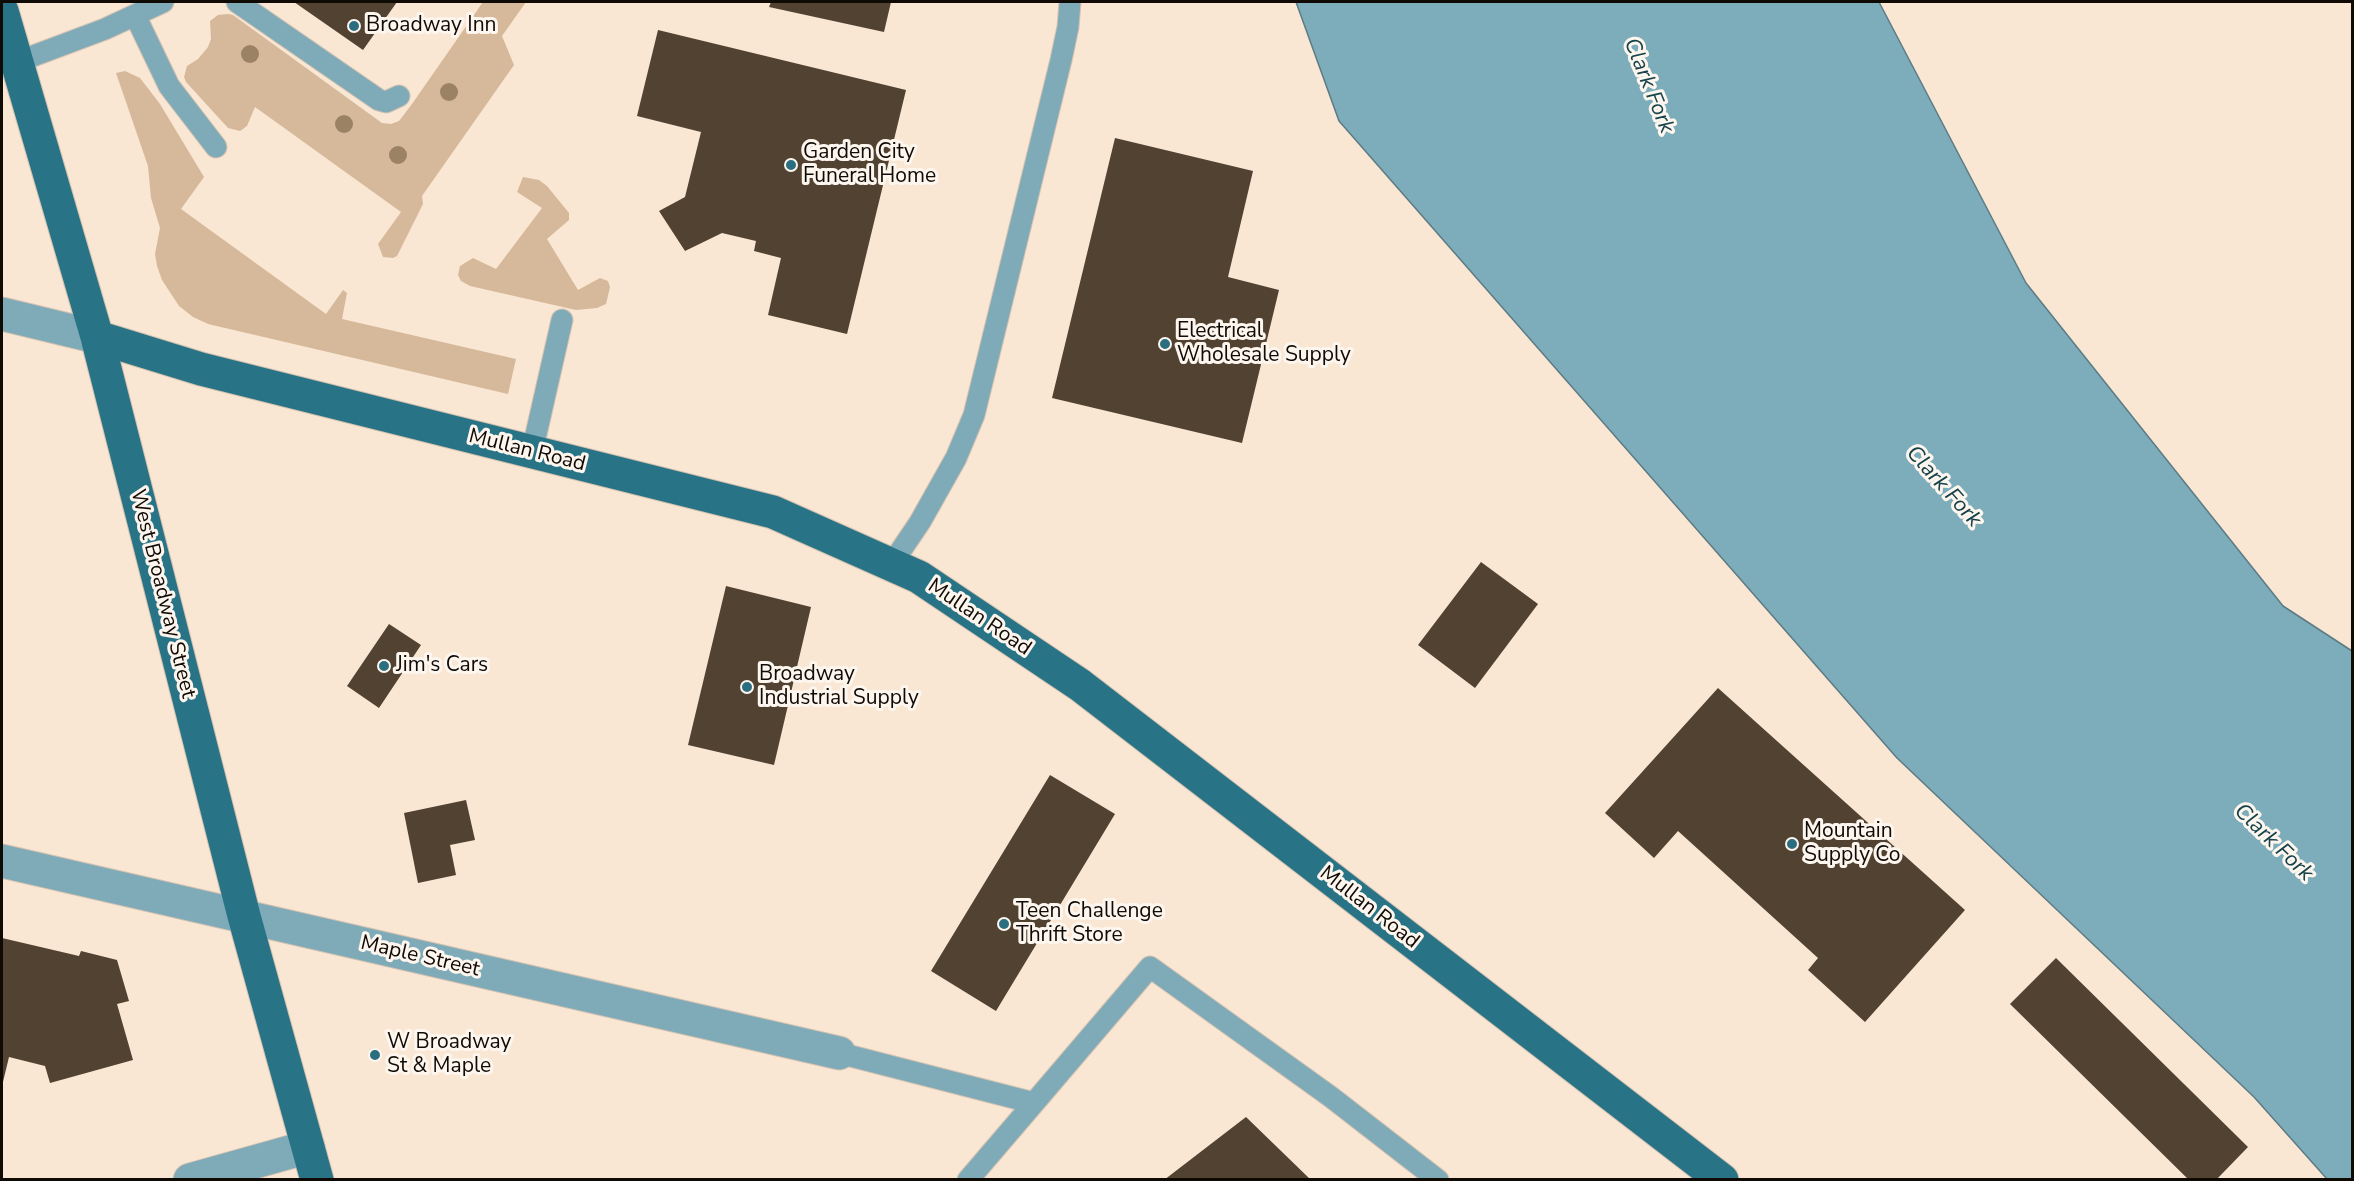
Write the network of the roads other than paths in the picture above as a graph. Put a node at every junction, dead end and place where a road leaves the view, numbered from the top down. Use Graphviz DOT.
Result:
graph roads {
  1 [pos="163,2"];
  2 [pos="237,2"];
  3 [pos="1070,2"];
  4 [pos="2,11"];
  5 [pos="135,15"];
  6 [pos="16,62"];
  7 [pos="399,96"];
  8 [pos="216,147"];
  9 [pos="2,314"];
  10 [pos="562,320"];
  11 [pos="97,337"];
  12 [pos="532,452"];
  13 [pos="891,565"];
  14 [pos="2,861"];
  15 [pos="244,916"];
  16 [pos="839,1053"];
  17 [pos="1034,1103"];
  18 [pos="313,1165"];
  19 [pos="1707,1175"];
  20 [pos="190,1179"];
  21 [pos="269,1179"];
  22 [pos="968,1179"];
  23 [pos="1438,1179"];
  1 -- 5 [label="lane"];
  2 -- 7 [label="lane"];
  3 -- 13 [label="lane"];
  4 -- 6 [label="main road, West Broadway Street"];
  5 -- 6 [label="lane"];
  5 -- 8 [label="lane"];
  6 -- 11 [label="main road, West Broadway Street"];
  9 -- 11 [label="street"];
  10 -- 12 [label="lane"];
  11 -- 12 [label="main road, Mullan Road"];
  11 -- 15 [label="main road, West Broadway Street"];
  12 -- 13 [label="main road, Mullan Road"];
  13 -- 19 [label="main road, Mullan Road"];
  14 -- 15 [label="street, Maple Street"];
  15 -- 16 [label="street, Maple Street"];
  15 -- 18 [label="main road, West Broadway Street"];
  16 -- 17 [label="lane"];
  17 -- 22 [label="lane"];
  17 -- 23 [label="lane"];
  18 -- 20 [label="street"];
  18 -- 21 [label="street"];
}
